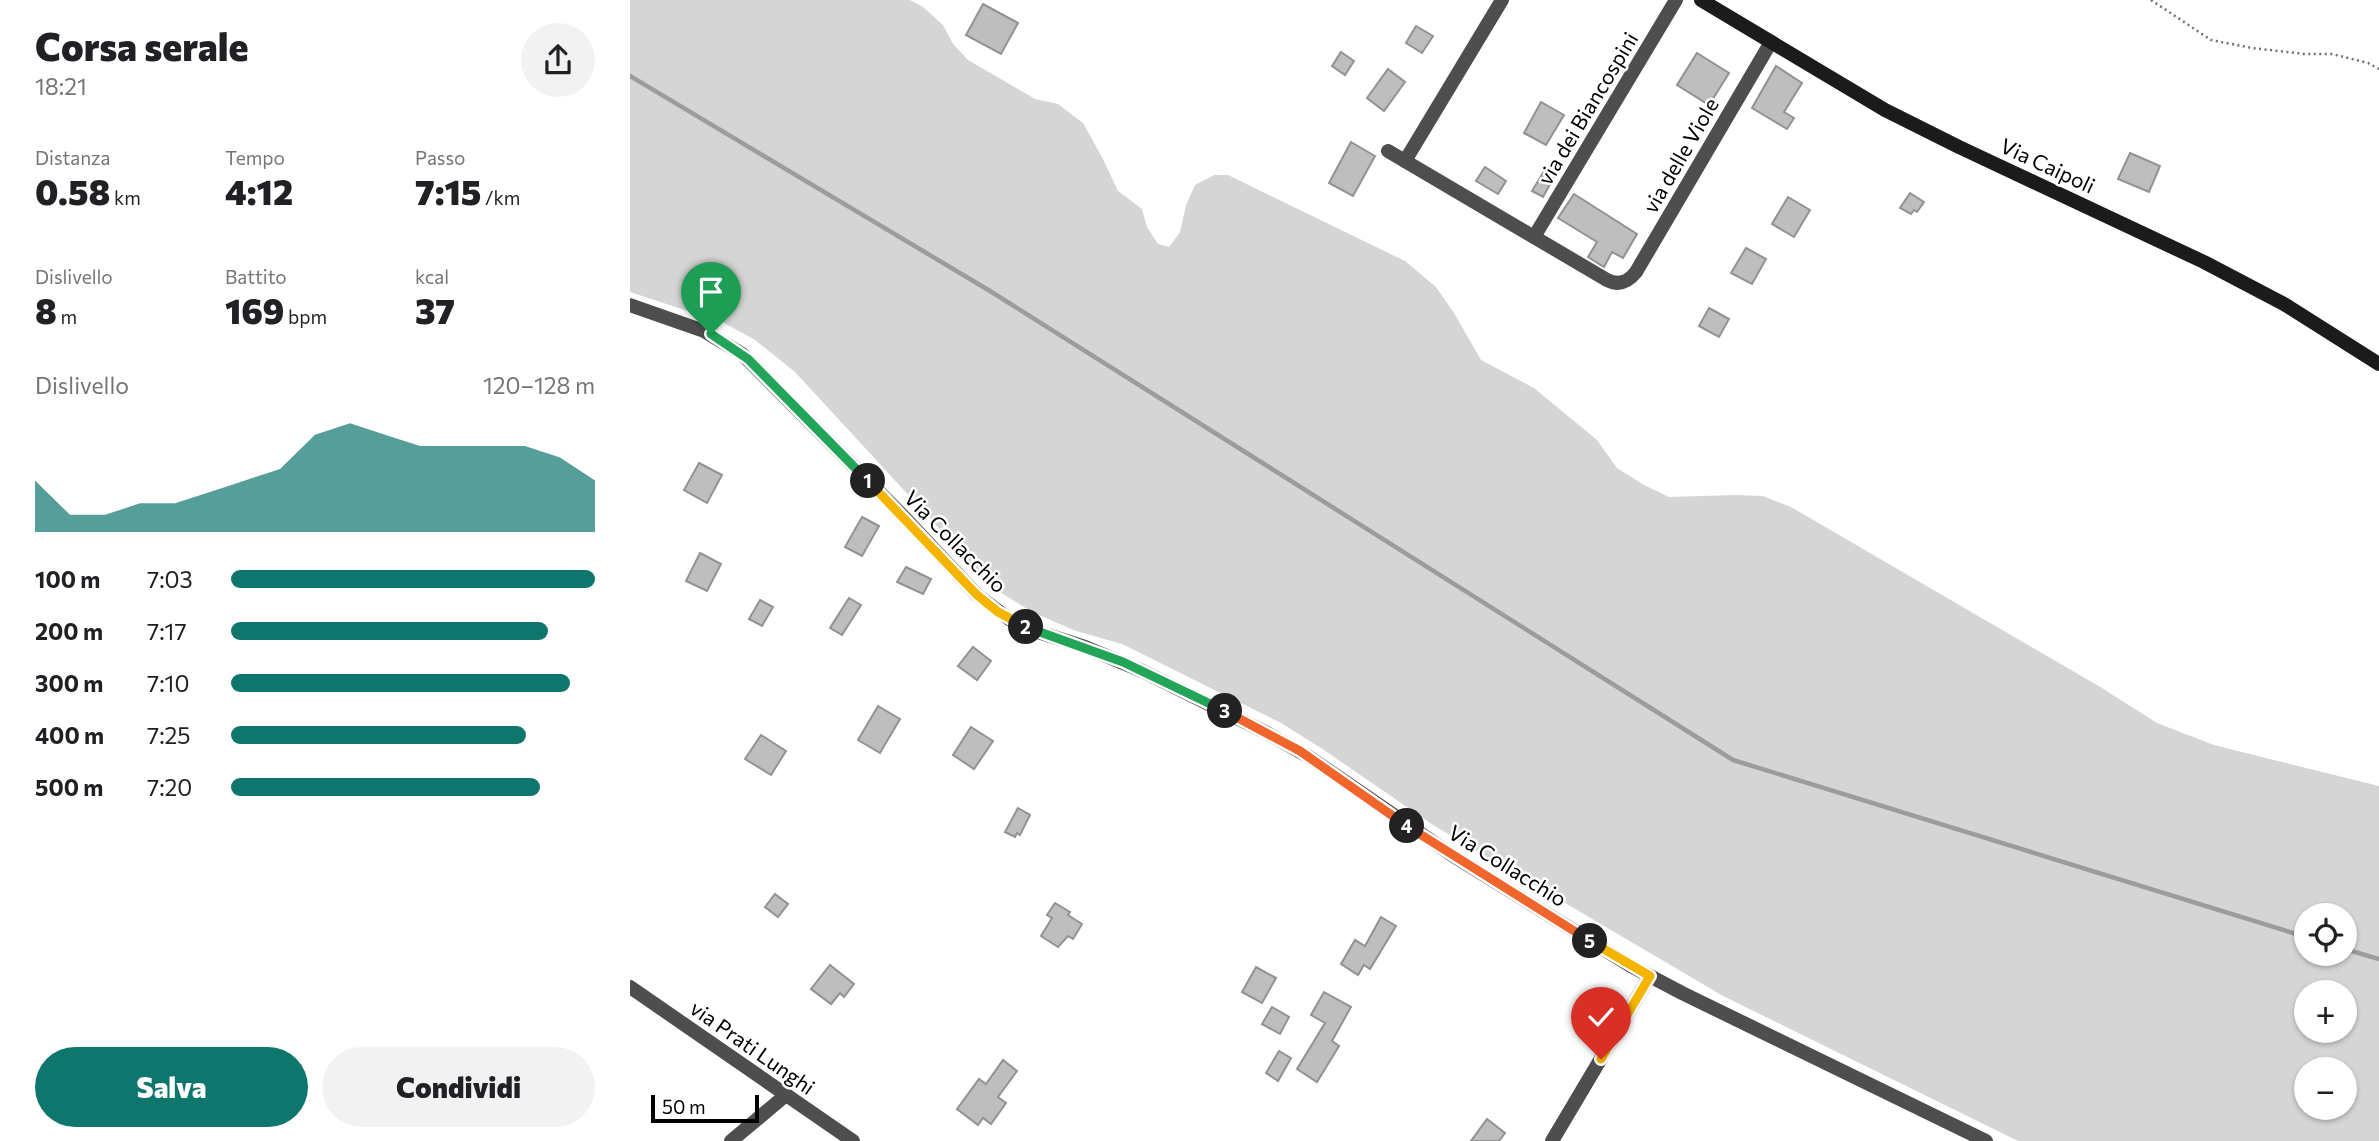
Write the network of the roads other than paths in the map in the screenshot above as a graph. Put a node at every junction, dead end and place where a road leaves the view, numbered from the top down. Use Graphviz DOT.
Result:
graph roads {
  1 [pos="1502,0"];
  2 [pos="1676,0"];
  3 [pos="1700,0"];
  4 [pos="1771,42"];
  5 [pos="1388,151"];
  6 [pos="1405,162"];
  7 [pos="1534,237"];
  8 [pos="630,306"];
  9 [pos="2379,364"];
  10 [pos="1650,976"];
  11 [pos="630,987"];
  12 [pos="786,1095"];
  13 [pos="731,1141"];
  14 [pos="853,1141"];
  15 [pos="1552,1141"];
  16 [pos="1986,1141"];
  1 -- 6 [label="street"];
  2 -- 7 [label="street, via dei Biancospini"];
  3 -- 4 [label="street, Via Caipoli"];
  4 -- 7 [label="street, via delle Viole"];
  4 -- 9 [label="street, Via Caipoli"];
  5 -- 6 [label="street"];
  6 -- 7 [label="street"];
  8 -- 10 [label="street, Via Collacchio"];
  10 -- 15 [label="street"];
  10 -- 16 [label="street, Via Collacchio"];
  11 -- 12 [label="street, via Prati Lunghi"];
  12 -- 13 [label="street"];
  12 -- 14 [label="street, via Prati Lunghi"];
}
